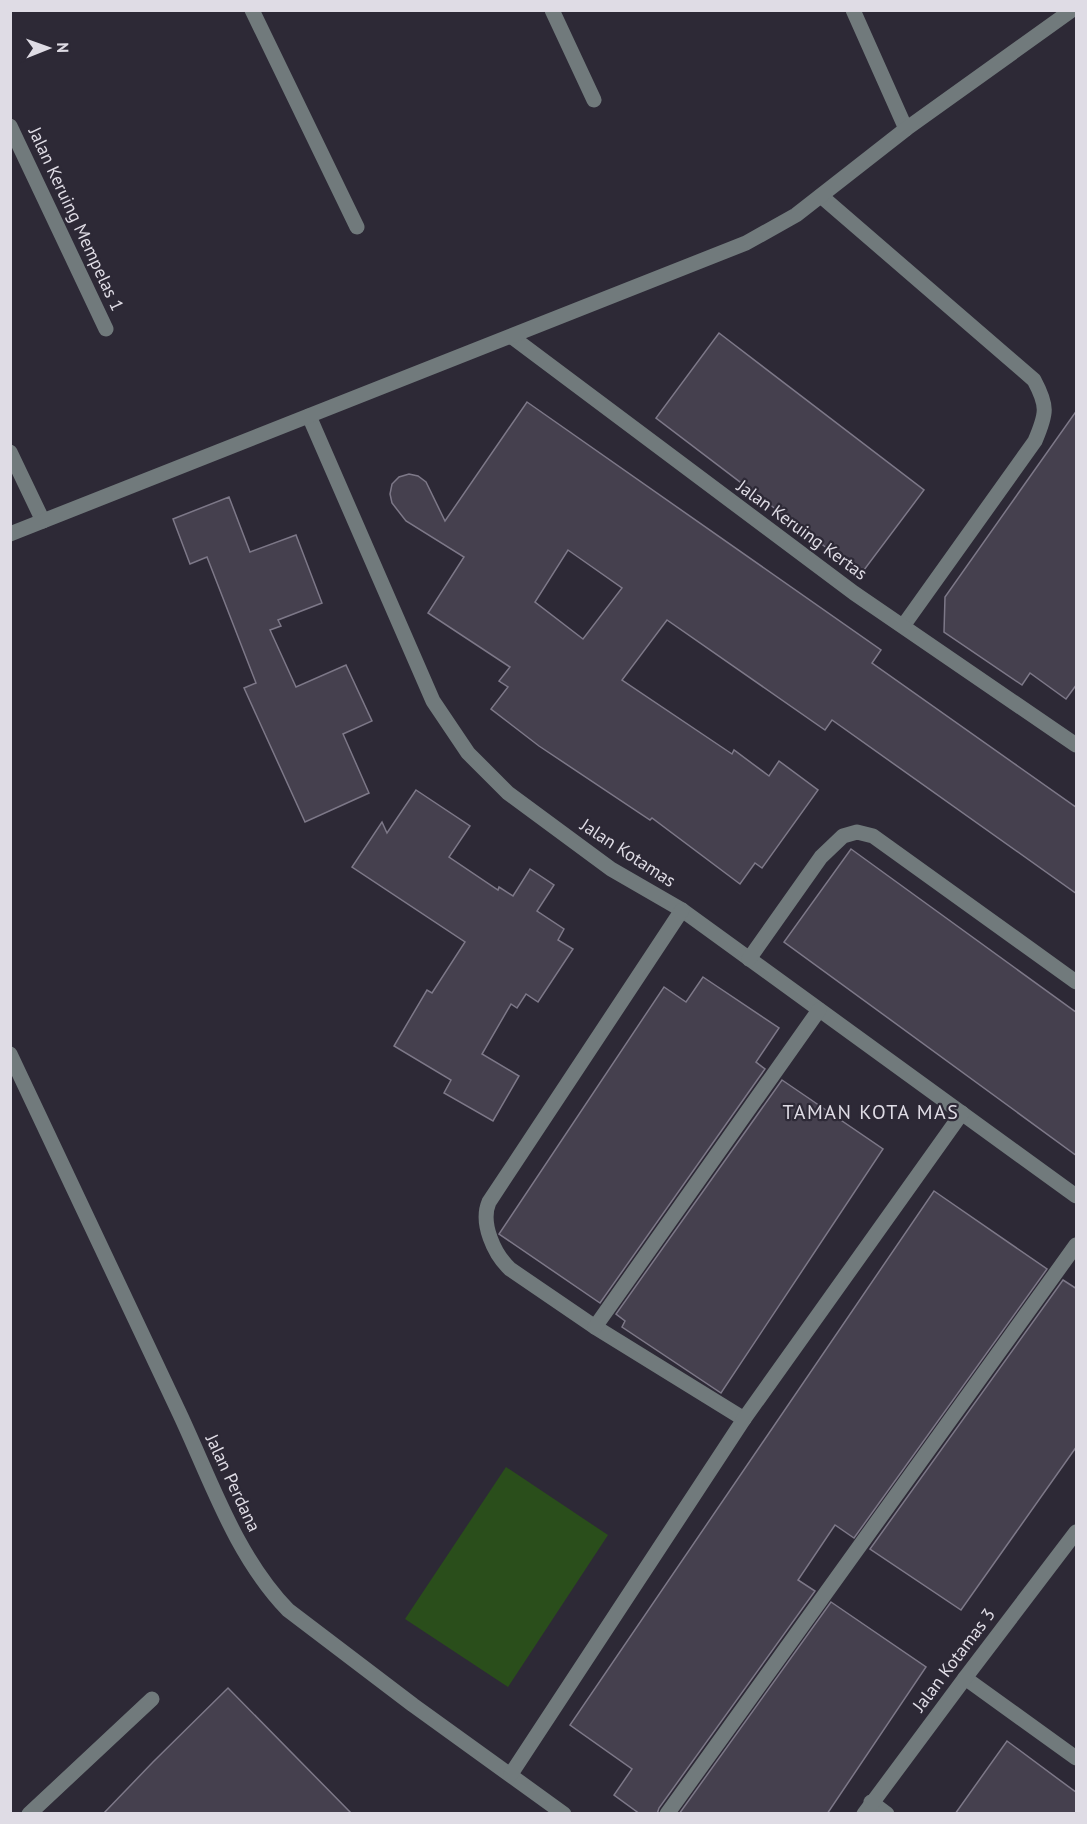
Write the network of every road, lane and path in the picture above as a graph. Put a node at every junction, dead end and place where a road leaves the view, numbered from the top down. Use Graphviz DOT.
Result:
graph roads {
  1 [pos="252,10"];
  2 [pos="552,10"];
  3 [pos="853,10"];
  4 [pos="1072,10"];
  5 [pos="594,99"];
  6 [pos="10,126"];
  7 [pos="906,129"];
  8 [pos="821,196"];
  9 [pos="357,227"];
  10 [pos="106,329"];
  11 [pos="512,337"];
  12 [pos="309,417"];
  13 [pos="10,452"];
  14 [pos="43,521"];
  15 [pos="10,534"];
  16 [pos="903,626"];
  17 [pos="1077,745"];
  18 [pos="682,910"];
  19 [pos="749,959"];
  20 [pos="1077,982"];
  21 [pos="819,1010"];
  22 [pos="10,1054"];
  23 [pos="962,1113"];
  24 [pos="1077,1196"];
  25 [pos="1077,1245"];
  26 [pos="595,1327"];
  27 [pos="744,1419"];
  28 [pos="1077,1532"];
  29 [pos="965,1678"];
  30 [pos="152,1699"];
  31 [pos="1077,1758"];
  32 [pos="511,1774"];
  33 [pos="868,1808"];
  34 [pos="29,1814"];
  35 [pos="564,1814"];
  36 [pos="667,1814"];
  37 [pos="887,1814"];
  1 -- 9 [label="street"];
  2 -- 5 [label="street"];
  3 -- 7 [label="street"];
  4 -- 7 [label="street"];
  6 -- 10 [label="street, Jalan Keruing Mempelas 1"];
  7 -- 8 [label="street"];
  8 -- 11 [label="street"];
  8 -- 16 [label="street"];
  11 -- 12 [label="street"];
  11 -- 16 [label="street, Jalan Keruing Kertas"];
  12 -- 14 [label="street"];
  12 -- 18 [label="street, Jalan Kotamas"];
  13 -- 14 [label="street"];
  14 -- 15 [label="street"];
  16 -- 17 [label="street, Jalan Keruing Kertas"];
  18 -- 19 [label="street, Jalan Kotamas"];
  18 -- 26 [label="street"];
  19 -- 20 [label="street"];
  19 -- 21 [label="street, Jalan Kotamas"];
  21 -- 23 [label="street, Jalan Kotamas"];
  21 -- 26 [label="street"];
  22 -- 32 [label="street, Jalan Perdana"];
  23 -- 24 [label="street, Jalan Kotamas"];
  23 -- 27 [label="street"];
  25 -- 36 [label="street"];
  26 -- 27 [label="street"];
  27 -- 32 [label="street"];
  28 -- 29 [label="street, Jalan Kotamas 3"];
  29 -- 31 [label="street"];
  29 -- 33 [label="street, Jalan Kotamas 3"];
  30 -- 34 [label="street"];
  32 -- 35 [label="street, Jalan Perdana"];
  33 -- 37 [label="street"];
}
